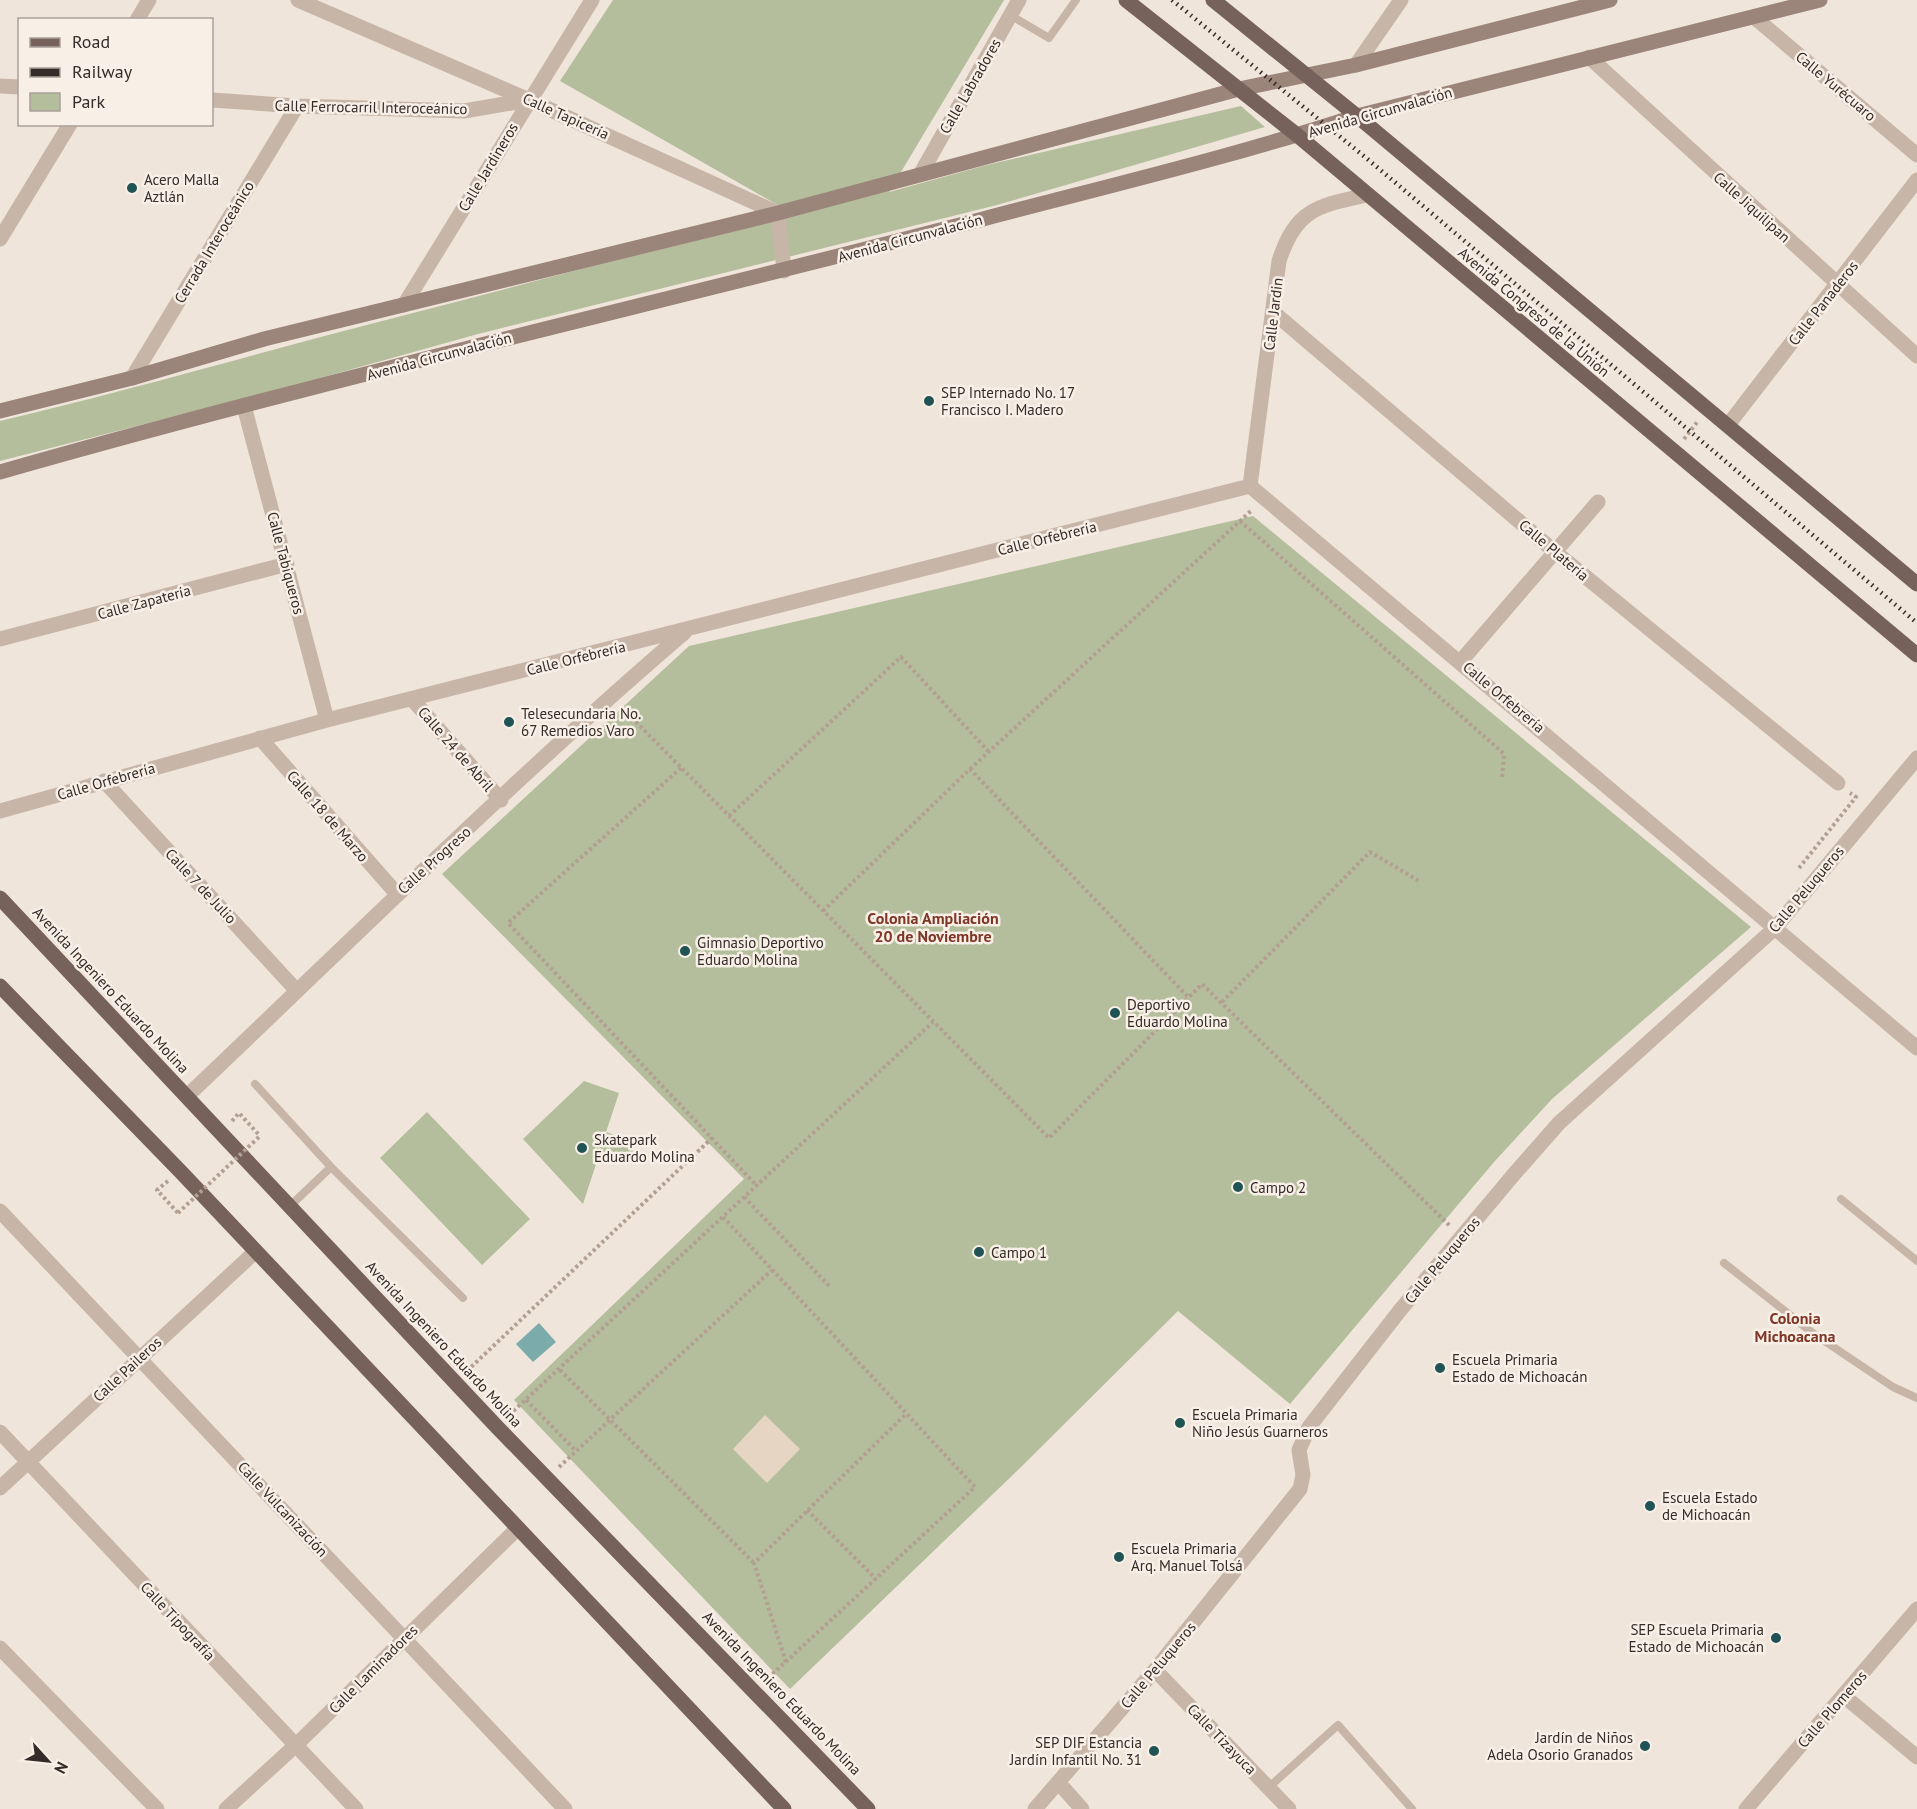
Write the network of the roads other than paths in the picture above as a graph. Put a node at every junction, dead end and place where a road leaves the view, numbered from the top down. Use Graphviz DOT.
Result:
graph roads {
  1 [pos="149,0"];
  2 [pos="298,0"];
  3 [pos="592,0"];
  4 [pos="1019,0"];
  5 [pos="1076,0"];
  6 [pos="1126,0"];
  7 [pos="1213,0"];
  8 [pos="1401,0"];
  9 [pos="1610,0"];
  10 [pos="1820,0"];
  11 [pos="1010,15"];
  12 [pos="1754,17"];
  13 [pos="138,18"];
  14 [pos="1589,57"];
  15 [pos="1356,65"];
  16 [pos="1308,76"];
  17 [pos="0,86"];
  18 [pos="18,87"];
  19 [pos="1239,89"];
  20 [pos="213,100"];
  21 [pos="529,100"];
  22 [pos="297,106"];
  23 [pos="1358,116"];
  24 [pos="69,126"];
  25 [pos="1298,135"];
  26 [pos="1917,155"];
  27 [pos="921,173"];
  28 [pos="1917,180"];
  29 [pos="1367,195"];
  30 [pos="778,213"];
  31 [pos="0,239"];
  32 [pos="784,271"];
  33 [pos="1837,285"];
  34 [pos="404,305"];
  35 [pos="1274,312"];
  36 [pos="1917,356"];
  37 [pos="132,378"];
  38 [pos="244,406"];
  39 [pos="0,411"];
  40 [pos="1728,425"];
  41 [pos="0,472"];
  42 [pos="1250,486"];
  43 [pos="1598,502"];
  44 [pos="1554,551"];
  45 [pos="288,564"];
  46 [pos="1917,584"];
  47 [pos="688,629"];
  48 [pos="0,639"];
  49 [pos="1917,655"];
  50 [pos="1461,661"];
  51 [pos="412,699"];
  52 [pos="327,720"];
  53 [pos="260,738"];
  54 [pos="1917,758"];
  55 [pos="104,781"];
  56 [pos="1838,783"];
  57 [pos="501,800"];
  58 [pos="0,812"];
  59 [pos="397,894"];
  60 [pos="0,898"];
  61 [pos="1775,928"];
  62 [pos="0,986"];
  63 [pos="297,991"];
  64 [pos="1917,1048"];
  65 [pos="255,1084"];
  66 [pos="187,1096"];
  67 [pos="331,1167"];
  68 [pos="1841,1199"];
  69 [pos="290,1206"];
  70 [pos="0,1211"];
  71 [pos="255,1252"];
  72 [pos="1917,1261"];
  73 [pos="1724,1263"];
  74 [pos="463,1298"];
  75 [pos="140,1357"];
  76 [pos="1917,1398"];
  77 [pos="0,1432"];
  78 [pos="28,1462"];
  79 [pos="0,1488"];
  80 [pos="518,1528"];
  81 [pos="1917,1609"];
  82 [pos="403,1638"];
  83 [pos="0,1648"];
  84 [pos="1155,1670"];
  85 [pos="1844,1696"];
  86 [pos="296,1745"];
  87 [pos="1917,1757"];
  88 [pos="1058,1782"];
  89 [pos="1268,1788"];
  90 [pos="157,1809"];
  91 [pos="226,1809"];
  92 [pos="356,1809"];
  93 [pos="565,1809"];
  94 [pos="784,1809"];
  95 [pos="868,1809"];
  96 [pos="1035,1809"];
  97 [pos="1083,1809"];
  98 [pos="1289,1809"];
  99 [pos="1412,1809"];
  100 [pos="1746,1809"];
  1 -- 13 [label="street"];
  2 -- 21 [label="street, Calle Tapicería"];
  3 -- 21 [label="street, Calle Jardineros"];
  4 -- 11 [label="street, Calle Labradores"];
  5 -- 11 [label="lane"];
  6 -- 19 [label="main road, Avenida Congreso de la Unión"];
  7 -- 16 [label="main road"];
  8 -- 15 [label="street"];
  9 -- 15 [label="main road"];
  10 -- 12 [label="main road, Avenida Circunvalación"];
  11 -- 27 [label="street, Calle Labradores"];
  12 -- 14 [label="main road, Avenida Circunvalación"];
  12 -- 26 [label="street, Calle Yurécuaro"];
  14 -- 23 [label="main road, Avenida Circunvalación"];
  14 -- 33 [label="street, Calle Jiquilipan"];
  15 -- 16 [label="main road"];
  16 -- 19 [label="main road"];
  16 -- 23 [label="main road"];
  17 -- 18 [label="street"];
  19 -- 25 [label="main road, Avenida Congreso de la Unión"];
  19 -- 27 [label="main road"];
  20 -- 22 [label="street, Calle Ferrocarril Interoceánico"];
  21 -- 22 [label="street, Calle Ferrocarril Interoceánico"];
  21 -- 30 [label="street, Calle Tapicería"];
  21 -- 34 [label="street, Calle Jardineros"];
  22 -- 37 [label="street, Cerrada Interoceánico"];
  23 -- 25 [label="main road, Avenida Circunvalación"];
  23 -- 40 [label="main road"];
  24 -- 31 [label="street"];
  25 -- 29 [label="main road, Avenida Congreso de la Unión"];
  25 -- 32 [label="main road, Avenida Circunvalación"];
  27 -- 30 [label="main road"];
  28 -- 33 [label="street, Calle Panaderos"];
  29 -- 35 [label="street, Calle Jardin"];
  29 -- 49 [label="main road, Avenida Congreso de la Unión"];
  30 -- 32 [label="street"];
  30 -- 34 [label="main road"];
  32 -- 38 [label="main road, Avenida Circunvalación"];
  33 -- 36 [label="street, Calle Jiquilipan"];
  33 -- 40 [label="street, Calle Panaderos"];
  34 -- 37 [label="main road"];
  35 -- 42 [label="street, Calle Jardin"];
  35 -- 44 [label="street, Calle Platería"];
  37 -- 39 [label="main road"];
  38 -- 41 [label="main road, Avenida Circunvalación"];
  38 -- 45 [label="street, Calle Tabiqueros"];
  40 -- 46 [label="main road"];
  42 -- 47 [label="street, Calle Orfebrería"];
  42 -- 50 [label="street, Calle Orfebrería"];
  43 -- 44 [label="street"];
  44 -- 50 [label="street"];
  44 -- 56 [label="street, Calle Platería"];
  45 -- 48 [label="street, Calle Zapatería"];
  45 -- 52 [label="street, Calle Tabiqueros"];
  47 -- 51 [label="street, Calle Orfebrería"];
  47 -- 57 [label="street, Calle Progreso"];
  50 -- 61 [label="street, Calle Orfebrería"];
  51 -- 52 [label="street, Calle Orfebrería"];
  51 -- 57 [label="street, Calle 24 de Abril"];
  52 -- 53 [label="street, Calle Orfebrería"];
  53 -- 55 [label="street, Calle Orfebrería"];
  53 -- 59 [label="street, Calle 18 de Marzo"];
  54 -- 61 [label="street, Calle Peluqueros"];
  55 -- 58 [label="street, Calle Orfebrería"];
  55 -- 63 [label="street, Calle 7 de Julio"];
  57 -- 59 [label="street, Calle Progreso"];
  59 -- 63 [label="street, Calle Progreso"];
  60 -- 66 [label="main road, Avenida Ingeniero Eduardo Molina"];
  61 -- 64 [label="street, Calle Orfebrería"];
  61 -- 84 [label="street, Calle Peluqueros"];
  62 -- 71 [label="main road"];
  63 -- 66 [label="street, Calle Progreso"];
  65 -- 67 [label="lane"];
  66 -- 69 [label="main road, Avenida Ingeniero Eduardo Molina"];
  67 -- 69 [label="lane"];
  67 -- 74 [label="lane"];
  68 -- 72 [label="lane"];
  69 -- 95 [label="main road, Avenida Ingeniero Eduardo Molina"];
  70 -- 75 [label="street, Calle Vulcanización"];
  71 -- 75 [label="street, Calle Paileros"];
  71 -- 80 [label="main road"];
  73 -- 76 [label="lane"];
  75 -- 78 [label="street, Calle Paileros"];
  75 -- 82 [label="street, Calle Vulcanización"];
  77 -- 78 [label="street, Calle Tipografía"];
  78 -- 79 [label="street, Calle Paileros"];
  78 -- 86 [label="street, Calle Tipografía"];
  80 -- 82 [label="street, Calle Laminadores"];
  80 -- 94 [label="main road"];
  81 -- 85 [label="street, Calle Plomeros"];
  82 -- 86 [label="street, Calle Laminadores"];
  82 -- 93 [label="street, Calle Vulcanización"];
  83 -- 90 [label="street"];
  84 -- 88 [label="street, Calle Peluqueros"];
  84 -- 89 [label="street, Calle Tizayuca"];
  85 -- 87 [label="street"];
  85 -- 100 [label="street, Calle Plomeros"];
  86 -- 91 [label="street, Calle Laminadores"];
  86 -- 92 [label="street, Calle Tipografía"];
  88 -- 96 [label="street, Calle Peluqueros"];
  88 -- 97 [label="street"];
  89 -- 98 [label="street, Calle Tizayuca"];
  89 -- 99 [label="lane"];
}
